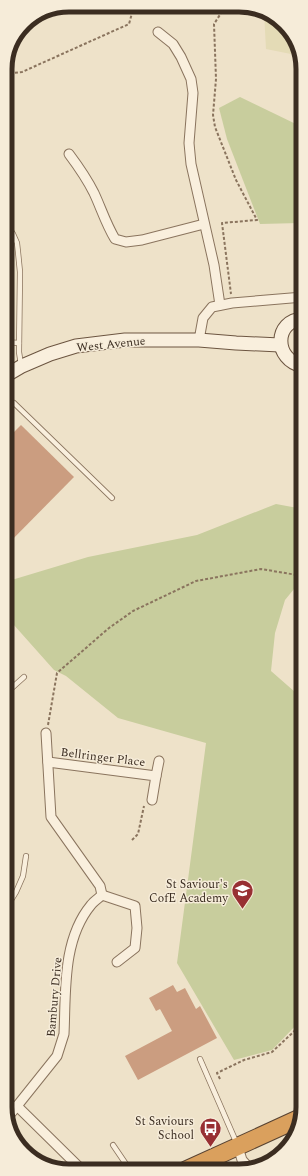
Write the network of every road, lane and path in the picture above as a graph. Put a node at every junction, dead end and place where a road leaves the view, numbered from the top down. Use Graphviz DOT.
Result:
graph roads {
  1 [pos="132,12"];
  2 [pos="221,12"];
  3 [pos="158,32"];
  4 [pos="12,73"];
  5 [pos="69,154"];
  6 [pos="204,224"];
  7 [pos="12,232"];
  8 [pos="296,298"];
  9 [pos="232,303"];
  10 [pos="220,305"];
  11 [pos="296,321"];
  12 [pos="199,340"];
  13 [pos="12,342"];
  14 [pos="19,343"];
  15 [pos="280,345"];
  16 [pos="296,364"];
  17 [pos="22,366"];
  18 [pos="12,372"];
  19 [pos="12,405"];
  20 [pos="112,498"];
  21 [pos="296,575"];
  22 [pos="24,677"];
  23 [pos="12,688"];
  24 [pos="46,733"];
  25 [pos="159,761"];
  26 [pos="48,762"];
  27 [pos="156,776"];
  28 [pos="152,800"];
  29 [pos="132,840"];
  30 [pos="26,856"];
  31 [pos="102,895"];
  32 [pos="12,899"];
  33 [pos="117,962"];
  34 [pos="296,1030"];
  35 [pos="200,1059"];
  36 [pos="220,1079"];
  37 [pos="17,1106"];
  38 [pos="12,1112"];
  39 [pos="294,1121"];
  40 [pos="113,1145"];
  41 [pos="238,1147"];
  42 [pos="76,1164"];
  43 [pos="126,1164"];
  44 [pos="200,1164"];
  45 [pos="246,1164"];
  1 -- 4 [label="path"];
  2 -- 9 [label="path"];
  3 -- 6 [label="street"];
  5 -- 6 [label="street"];
  6 -- 10 [label="street"];
  7 -- 14 [label="lane"];
  8 -- 9 [label="street"];
  9 -- 10 [label="street"];
  10 -- 12 [label="street"];
  11 -- 15 [label="street"];
  12 -- 15 [label="street, West Avenue"];
  12 -- 17 [label="street, West Avenue"];
  13 -- 14 [label="lane"];
  14 -- 17 [label="lane"];
  15 -- 16 [label="street"];
  17 -- 18 [label="street, West Avenue"];
  19 -- 20 [label="lane"];
  21 -- 24 [label="path"];
  22 -- 23 [label="lane"];
  24 -- 26 [label="street"];
  25 -- 27 [label="street, Bellringer Place"];
  26 -- 27 [label="street, Bellringer Place"];
  26 -- 31 [label="street"];
  27 -- 28 [label="street, Bellringer Place"];
  28 -- 29 [label="path"];
  30 -- 32 [label="lane"];
  31 -- 33 [label="street"];
  31 -- 37 [label="street, Bambury Drive"];
  34 -- 36 [label="path"];
  35 -- 41 [label="lane"];
  37 -- 38 [label="street, Bambury Drive"];
  37 -- 42 [label="street"];
  39 -- 41 [label="highway"];
  40 -- 43 [label="lane"];
  41 -- 44 [label="highway"];
  41 -- 45 [label="street"];
}
